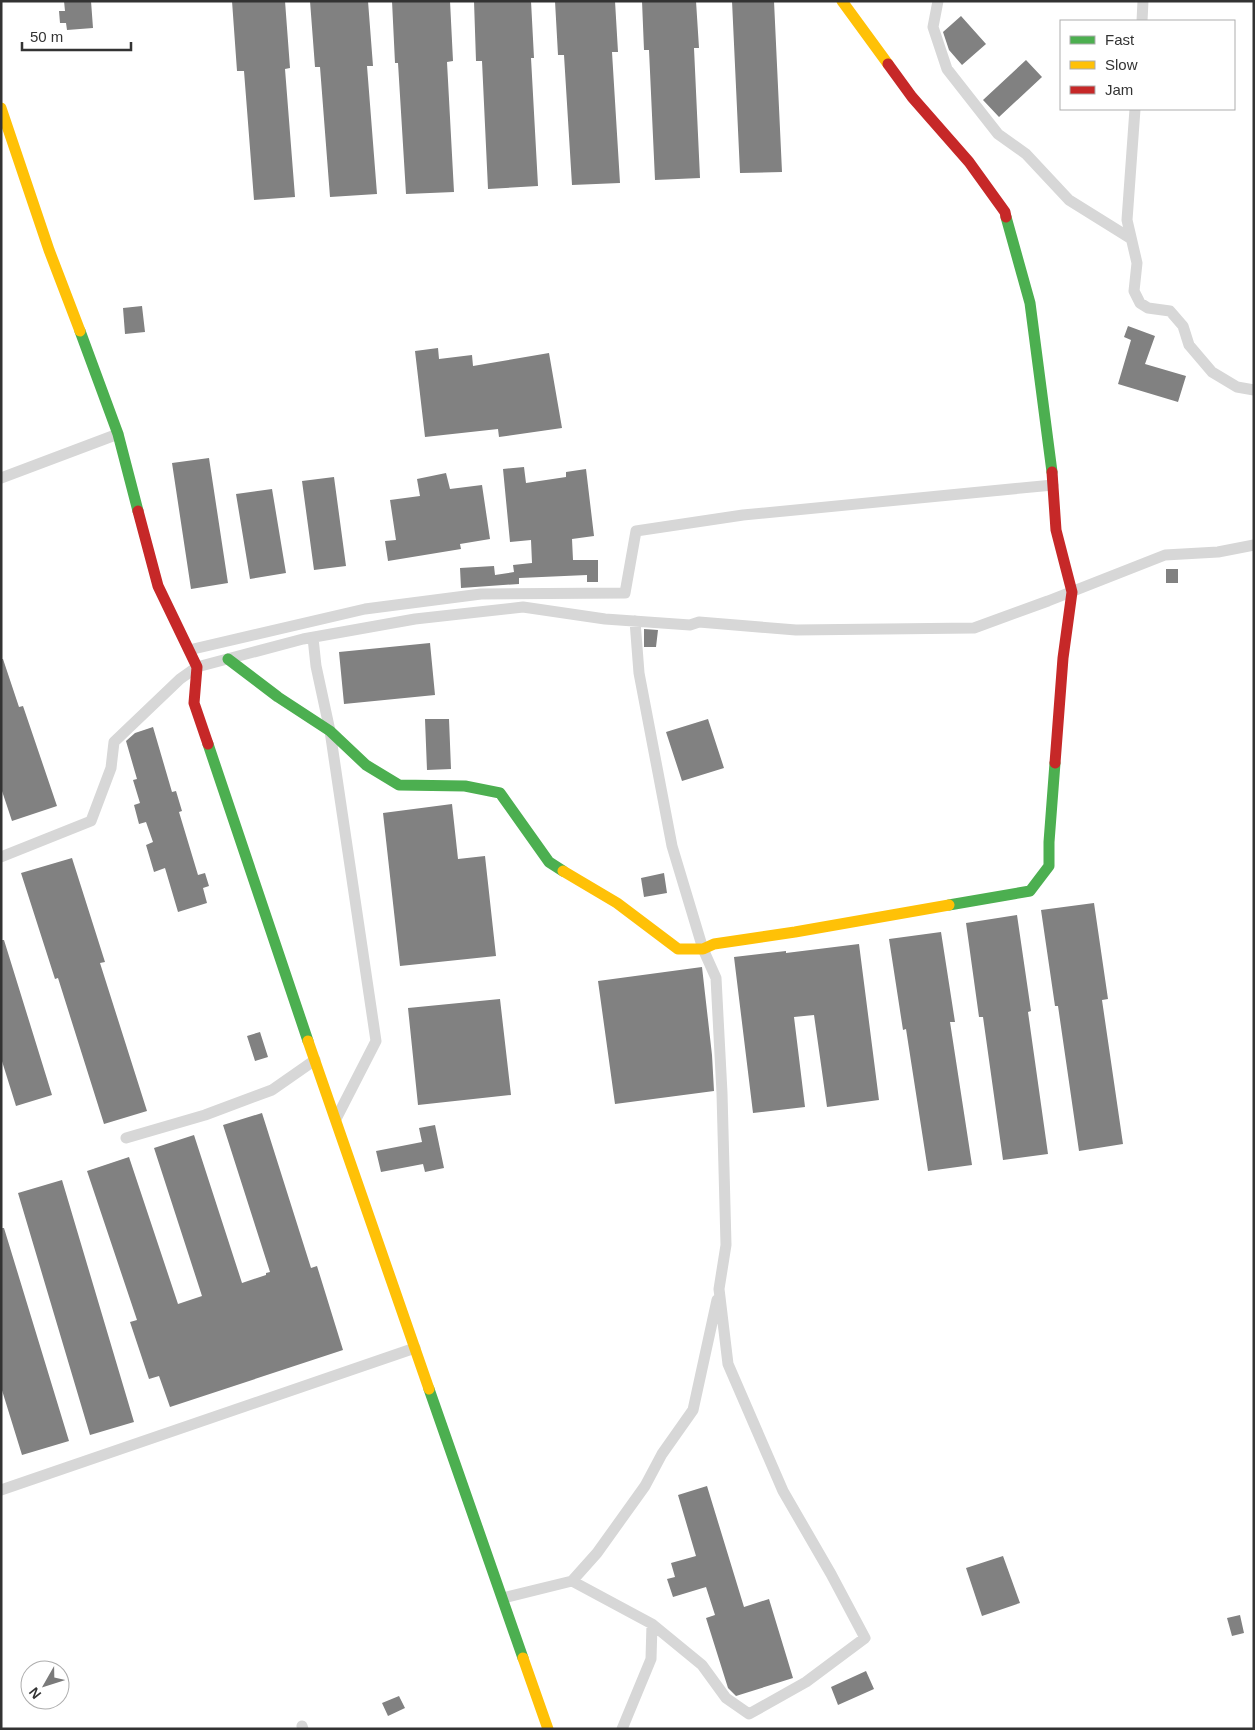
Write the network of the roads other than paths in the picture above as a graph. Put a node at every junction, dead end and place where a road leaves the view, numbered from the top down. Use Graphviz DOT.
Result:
graph roads {
  1 [pos="842,1"];
  2 [pos="938,1"];
  3 [pos="1143,1"];
  4 [pos="1142,20"];
  5 [pos="1,108"];
  6 [pos="1135,110"];
  7 [pos="1130,238"];
  8 [pos="1254,390"];
  9 [pos="118,434"];
  10 [pos="1,478"];
  11 [pos="1053,486"];
  12 [pos="1254,545"];
  13 [pos="1072,592"];
  14 [pos="635,621"];
  15 [pos="313,638"];
  16 [pos="189,650"];
  17 [pos="228,659"];
  18 [pos="197,667"];
  19 [pos="330,731"];
  20 [pos="1,856"];
  21 [pos="703,949"];
  22 [pos="315,1060"];
  23 [pos="336,1119"];
  24 [pos="126,1138"];
  25 [pos="719,1290"];
  26 [pos="415,1348"];
  27 [pos="1,1490"];
  28 [pos="572,1581"];
  29 [pos="503,1598"];
  30 [pos="652,1624"];
  31 [pos="548,1729"];
  32 [pos="622,1729"];
  1 -- 11 [label="street"];
  2 -- 7 [label="street"];
  3 -- 4 [label="street"];
  5 -- 9 [label="street"];
  6 -- 7 [label="street"];
  7 -- 8 [label="street"];
  9 -- 10 [label="street"];
  9 -- 16 [label="street"];
  11 -- 13 [label="street"];
  11 -- 16 [label="street"];
  12 -- 13 [label="street"];
  13 -- 14 [label="street"];
  13 -- 21 [label="street"];
  14 -- 15 [label="street"];
  14 -- 21 [label="street"];
  15 -- 17 [label="street"];
  15 -- 19 [label="street"];
  16 -- 18 [label="street"];
  17 -- 18 [label="street"];
  17 -- 19 [label="street"];
  18 -- 20 [label="street"];
  18 -- 22 [label="street"];
  19 -- 21 [label="street"];
  19 -- 23 [label="street"];
  21 -- 25 [label="street"];
  22 -- 23 [label="street"];
  22 -- 24 [label="street"];
  23 -- 26 [label="street"];
  25 -- 28 [label="street"];
  25 -- 30 [label="street"];
  26 -- 27 [label="street"];
  26 -- 29 [label="street"];
  28 -- 29 [label="street"];
  28 -- 30 [label="street"];
  29 -- 31 [label="street"];
  30 -- 32 [label="street"];
}
